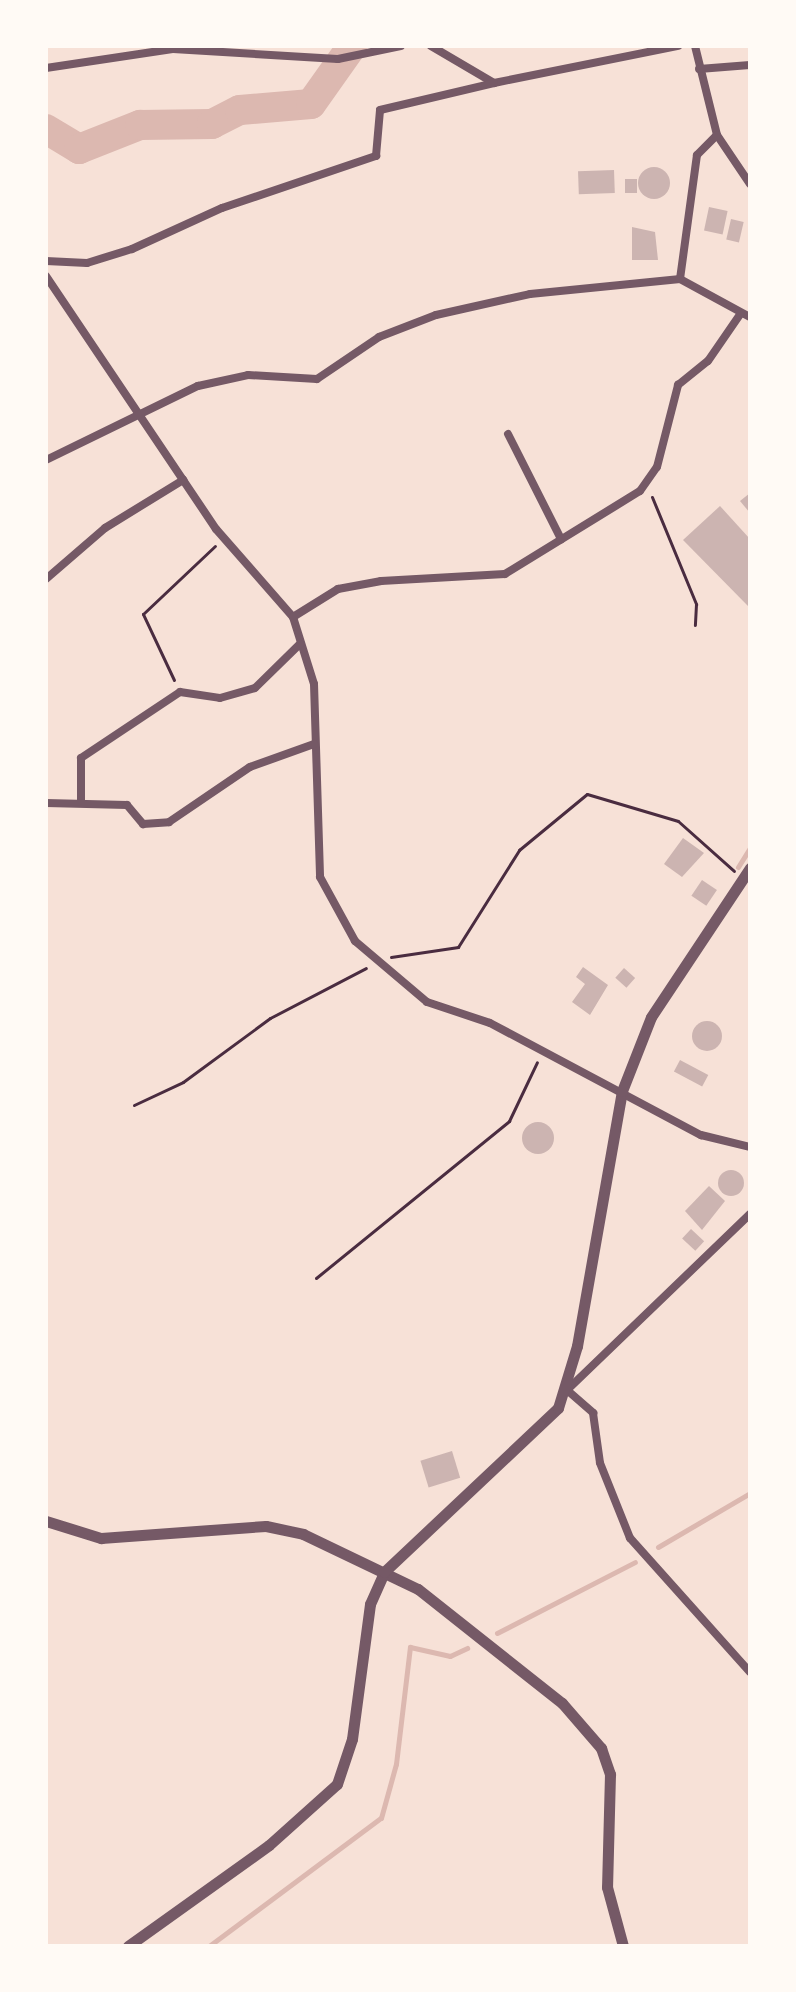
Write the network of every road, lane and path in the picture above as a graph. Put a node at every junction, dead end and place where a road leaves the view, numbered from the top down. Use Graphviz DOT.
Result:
graph roads {
  1 [pos="401,46"];
  2 [pos="431,46"];
  3 [pos="678,46"];
  4 [pos="695,46"];
  5 [pos="212,47"];
  6 [pos="750,65"];
  7 [pos="46,68"];
  8 [pos="699,69"];
  9 [pos="494,83"];
  10 [pos="717,135"];
  11 [pos="750,184"];
  12 [pos="46,261"];
  13 [pos="46,276"];
  14 [pos="680,279"];
  15 [pos="50,292"];
  16 [pos="745,315"];
  17 [pos="140,419"];
  18 [pos="508,434"];
  19 [pos="46,460"];
  20 [pos="183,480"];
  21 [pos="646,482"];
  22 [pos="224,538"];
  23 [pos="561,539"];
  24 [pos="46,579"];
  25 [pos="293,617"];
  26 [pos="695,625"];
  27 [pos="300,644"];
  28 [pos="180,692"];
  29 [pos="314,744"];
  30 [pos="81,802"];
  31 [pos="46,803"];
  32 [pos="750,868"];
  33 [pos="742,879"];
  34 [pos="376,963"];
  35 [pos="542,1051"];
  36 [pos="622,1091"];
  37 [pos="134,1105"];
  38 [pos="750,1147"];
  39 [pos="750,1214"];
  40 [pos="316,1278"];
  41 [pos="567,1390"];
  42 [pos="46,1521"];
  43 [pos="384,1572"];
  44 [pos="750,1672"];
  45 [pos="128,1946"];
  46 [pos="623,1946"];
  1 -- 5 [label="street"];
  2 -- 9 [label="street"];
  3 -- 9 [label="street"];
  4 -- 8 [label="street"];
  5 -- 7 [label="street"];
  6 -- 8 [label="street"];
  8 -- 10 [label="street"];
  9 -- 12 [label="street"];
  10 -- 11 [label="street"];
  10 -- 14 [label="street"];
  13 -- 15 [label="street"];
  14 -- 16 [label="street"];
  14 -- 17 [label="street"];
  15 -- 17 [label="street"];
  16 -- 21 [label="street"];
  17 -- 19 [label="street"];
  17 -- 20 [label="street"];
  18 -- 23 [label="street"];
  20 -- 22 [label="street"];
  20 -- 24 [label="street"];
  21 -- 23 [label="street"];
  21 -- 26 [label="path"];
  22 -- 25 [label="street"];
  22 -- 28 [label="path"];
  23 -- 25 [label="street"];
  25 -- 27 [label="street"];
  27 -- 28 [label="street"];
  27 -- 29 [label="street"];
  28 -- 30 [label="street"];
  29 -- 30 [label="street"];
  29 -- 34 [label="street"];
  30 -- 31 [label="street"];
  32 -- 33 [label="street"];
  33 -- 34 [label="path"];
  33 -- 36 [label="street"];
  34 -- 35 [label="street"];
  34 -- 37 [label="path"];
  35 -- 36 [label="street"];
  35 -- 40 [label="path"];
  36 -- 38 [label="street"];
  36 -- 41 [label="street"];
  39 -- 41 [label="street"];
  41 -- 43 [label="street"];
  41 -- 44 [label="street"];
  42 -- 43 [label="street"];
  43 -- 45 [label="street"];
  43 -- 46 [label="street"];
}
